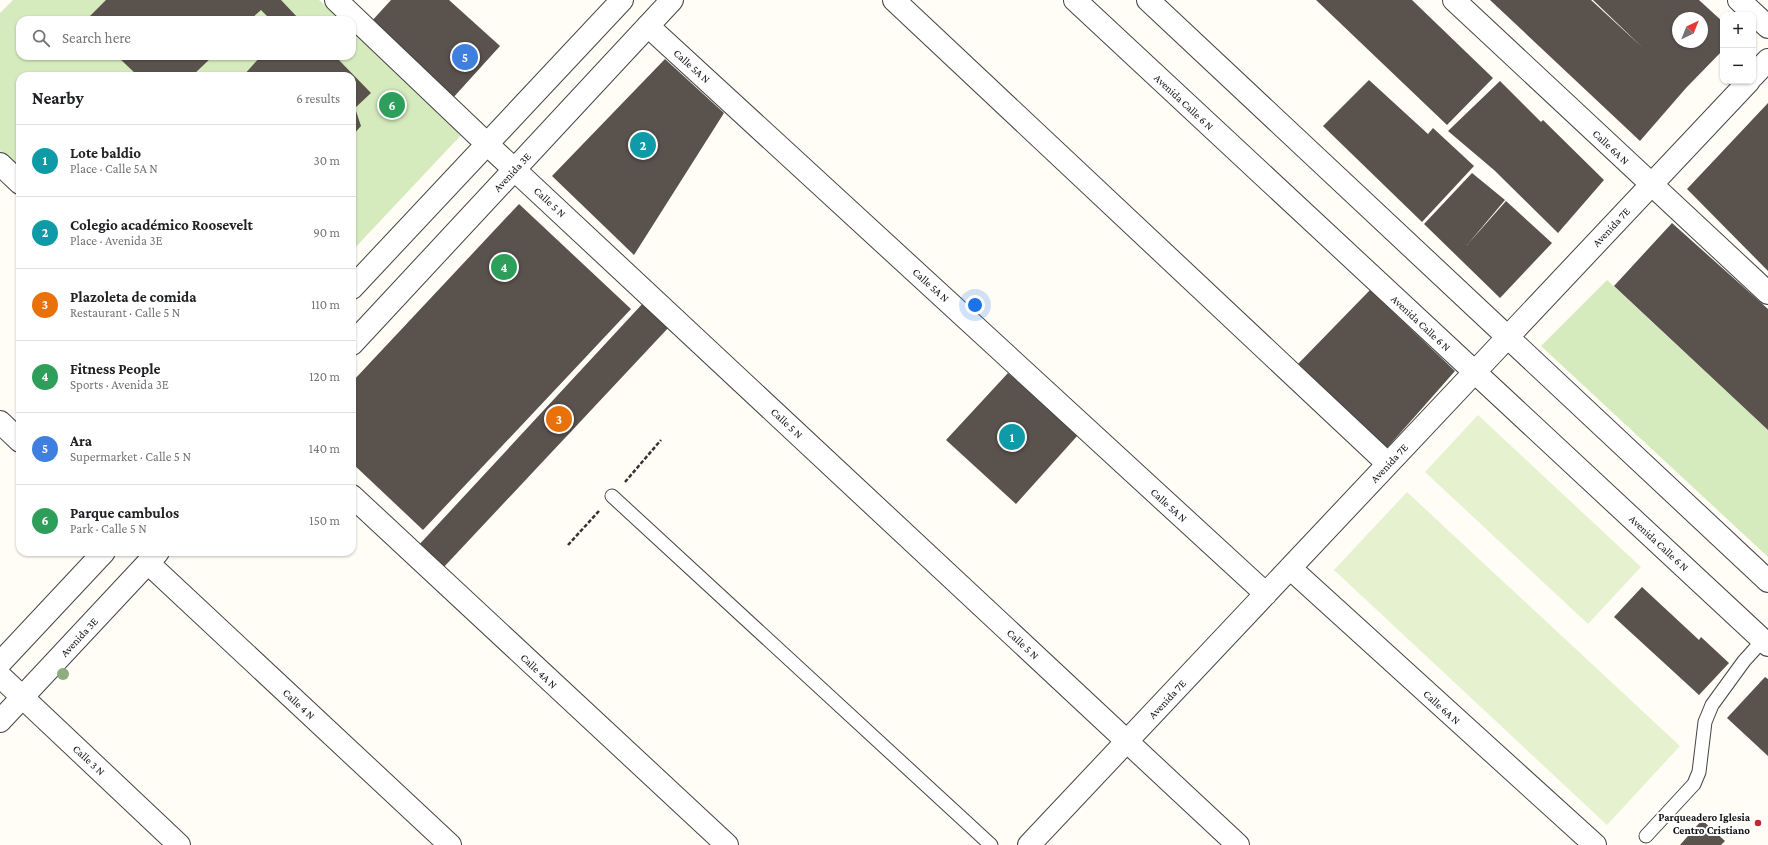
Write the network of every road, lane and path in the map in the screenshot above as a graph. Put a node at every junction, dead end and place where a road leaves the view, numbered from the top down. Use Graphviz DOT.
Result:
graph roads {
  1 [pos="336,0"];
  2 [pos="621,0"];
  3 [pos="672,0"];
  4 [pos="894,0"];
  5 [pos="1075,0"];
  6 [pos="1148,0"];
  7 [pos="1454,0"];
  8 [pos="1740,0"];
  9 [pos="353,16"];
  10 [pos="356,19"];
  11 [pos="648,26"];
  12 [pos="1768,27"];
  13 [pos="1768,60"];
  14 [pos="1756,73"];
  15 [pos="1746,84"];
  16 [pos="488,144"];
  17 [pos="0,164"];
  18 [pos="515,168"];
  19 [pos="16,179"];
  20 [pos="1652,184"];
  21 [pos="356,284"];
  22 [pos="1768,293"];
  23 [pos="1508,337"];
  24 [pos="356,340"];
  25 [pos="1474,372"];
  26 [pos="0,422"];
  27 [pos="16,437"];
  28 [pos="1388,464"];
  29 [pos="612,496"];
  30 [pos="356,500"];
  31 [pos="100,556"];
  32 [pos="153,558"];
  33 [pos="1290,568"];
  34 [pos="1768,581"];
  35 [pos="1266,594"];
  36 [pos="1765,642"];
  37 [pos="0,663"];
  38 [pos="0,676"];
  39 [pos="23,698"];
  40 [pos="0,721"];
  41 [pos="1127,741"];
  42 [pos="1646,836"];
  43 [pos="179,845"];
  44 [pos="450,845"];
  45 [pos="727,845"];
  46 [pos="991,845"];
  47 [pos="1030,845"];
  48 [pos="1238,845"];
  49 [pos="1595,845"];
  1 -- 9 [label="street, Calle 5 N"];
  2 -- 16 [label="street"];
  3 -- 11 [label="street, Avenida 3E"];
  4 -- 28 [label="street"];
  5 -- 25 [label="street, Avenida Calle 6 N"];
  6 -- 23 [label="street"];
  7 -- 20 [label="street, Calle 6A N"];
  8 -- 12 [label="street"];
  10 -- 16 [label="street, Calle 5 N"];
  11 -- 18 [label="street, Avenida 3E"];
  11 -- 35 [label="street, Calle 5A N"];
  13 -- 14 [label="street"];
  15 -- 20 [label="street, Avenida 7E"];
  16 -- 18 [label="street, Calle 5 N"];
  16 -- 21 [label="street"];
  17 -- 19 [label="street"];
  18 -- 24 [label="street, Avenida 3E"];
  18 -- 41 [label="street, Calle 5 N"];
  20 -- 22 [label="street, Calle 6A N"];
  20 -- 23 [label="street, Avenida 7E"];
  23 -- 25 [label="street, Avenida 7E"];
  23 -- 34 [label="street"];
  25 -- 28 [label="street, Avenida 7E"];
  25 -- 36 [label="street, Avenida Calle 6 N"];
  26 -- 27 [label="street"];
  28 -- 33 [label="street, Avenida 7E"];
  29 -- 46 [label="lane"];
  30 -- 45 [label="street, Calle 4A N"];
  31 -- 37 [label="street"];
  32 -- 39 [label="street, Avenida 3E"];
  32 -- 44 [label="street, Calle 4 N"];
  33 -- 35 [label="street, Avenida 7E"];
  33 -- 49 [label="street, Calle 6A N"];
  35 -- 41 [label="street, Avenida 7E"];
  36 -- 42 [label="lane"];
  38 -- 39 [label="street, Calle 3 N"];
  39 -- 40 [label="street, Avenida 3E"];
  39 -- 43 [label="street, Calle 3 N"];
  41 -- 47 [label="street, Avenida 7E"];
  41 -- 48 [label="street, Calle 5 N"];
}
